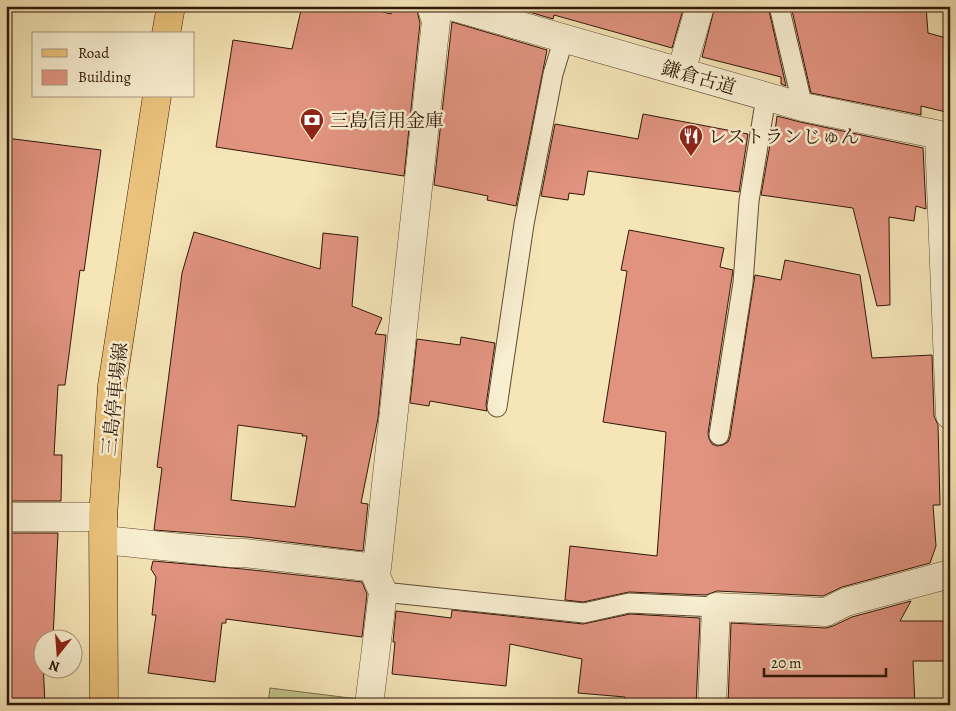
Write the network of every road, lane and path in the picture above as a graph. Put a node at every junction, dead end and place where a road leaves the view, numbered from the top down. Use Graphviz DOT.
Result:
graph roads {
  1 [pos="170,6"];
  2 [pos="431,6"];
  3 [pos="451,6"];
  4 [pos="700,6"];
  5 [pos="779,6"];
  6 [pos="166,32"];
  7 [pos="564,38"];
  8 [pos="681,72"];
  9 [pos="766,97"];
  10 [pos="157,98"];
  11 [pos="803,107"];
  12 [pos="944,137"];
  13 [pos="497,407"];
  14 [pos="950,415"];
  15 [pos="719,435"];
  16 [pos="6,517"];
  17 [pos="104,529"];
  18 [pos="950,574"];
  19 [pos="380,580"];
  20 [pos="716,608"];
  21 [pos="104,705"];
  22 [pos="369,705"];
  23 [pos="712,705"];
  1 -- 6 [label="main road"];
  2 -- 19 [label="street"];
  3 -- 7 [label="street, 鎌倉古道"];
  4 -- 8 [label="street"];
  5 -- 11 [label="lane"];
  7 -- 8 [label="street, 鎌倉古道"];
  7 -- 13 [label="lane"];
  8 -- 9 [label="street, 鎌倉古道"];
  9 -- 11 [label="street, 鎌倉古道"];
  9 -- 15 [label="lane"];
  10 -- 17 [label="main road, 三島停車場線"];
  11 -- 12 [label="street, 鎌倉古道"];
  12 -- 14 [label="street"];
  16 -- 17 [label="street"];
  17 -- 19 [label="street"];
  17 -- 21 [label="main road, 三島停車場線"];
  18 -- 20 [label="street"];
  19 -- 20 [label="lane"];
  19 -- 22 [label="street"];
  20 -- 23 [label="street"];
}
